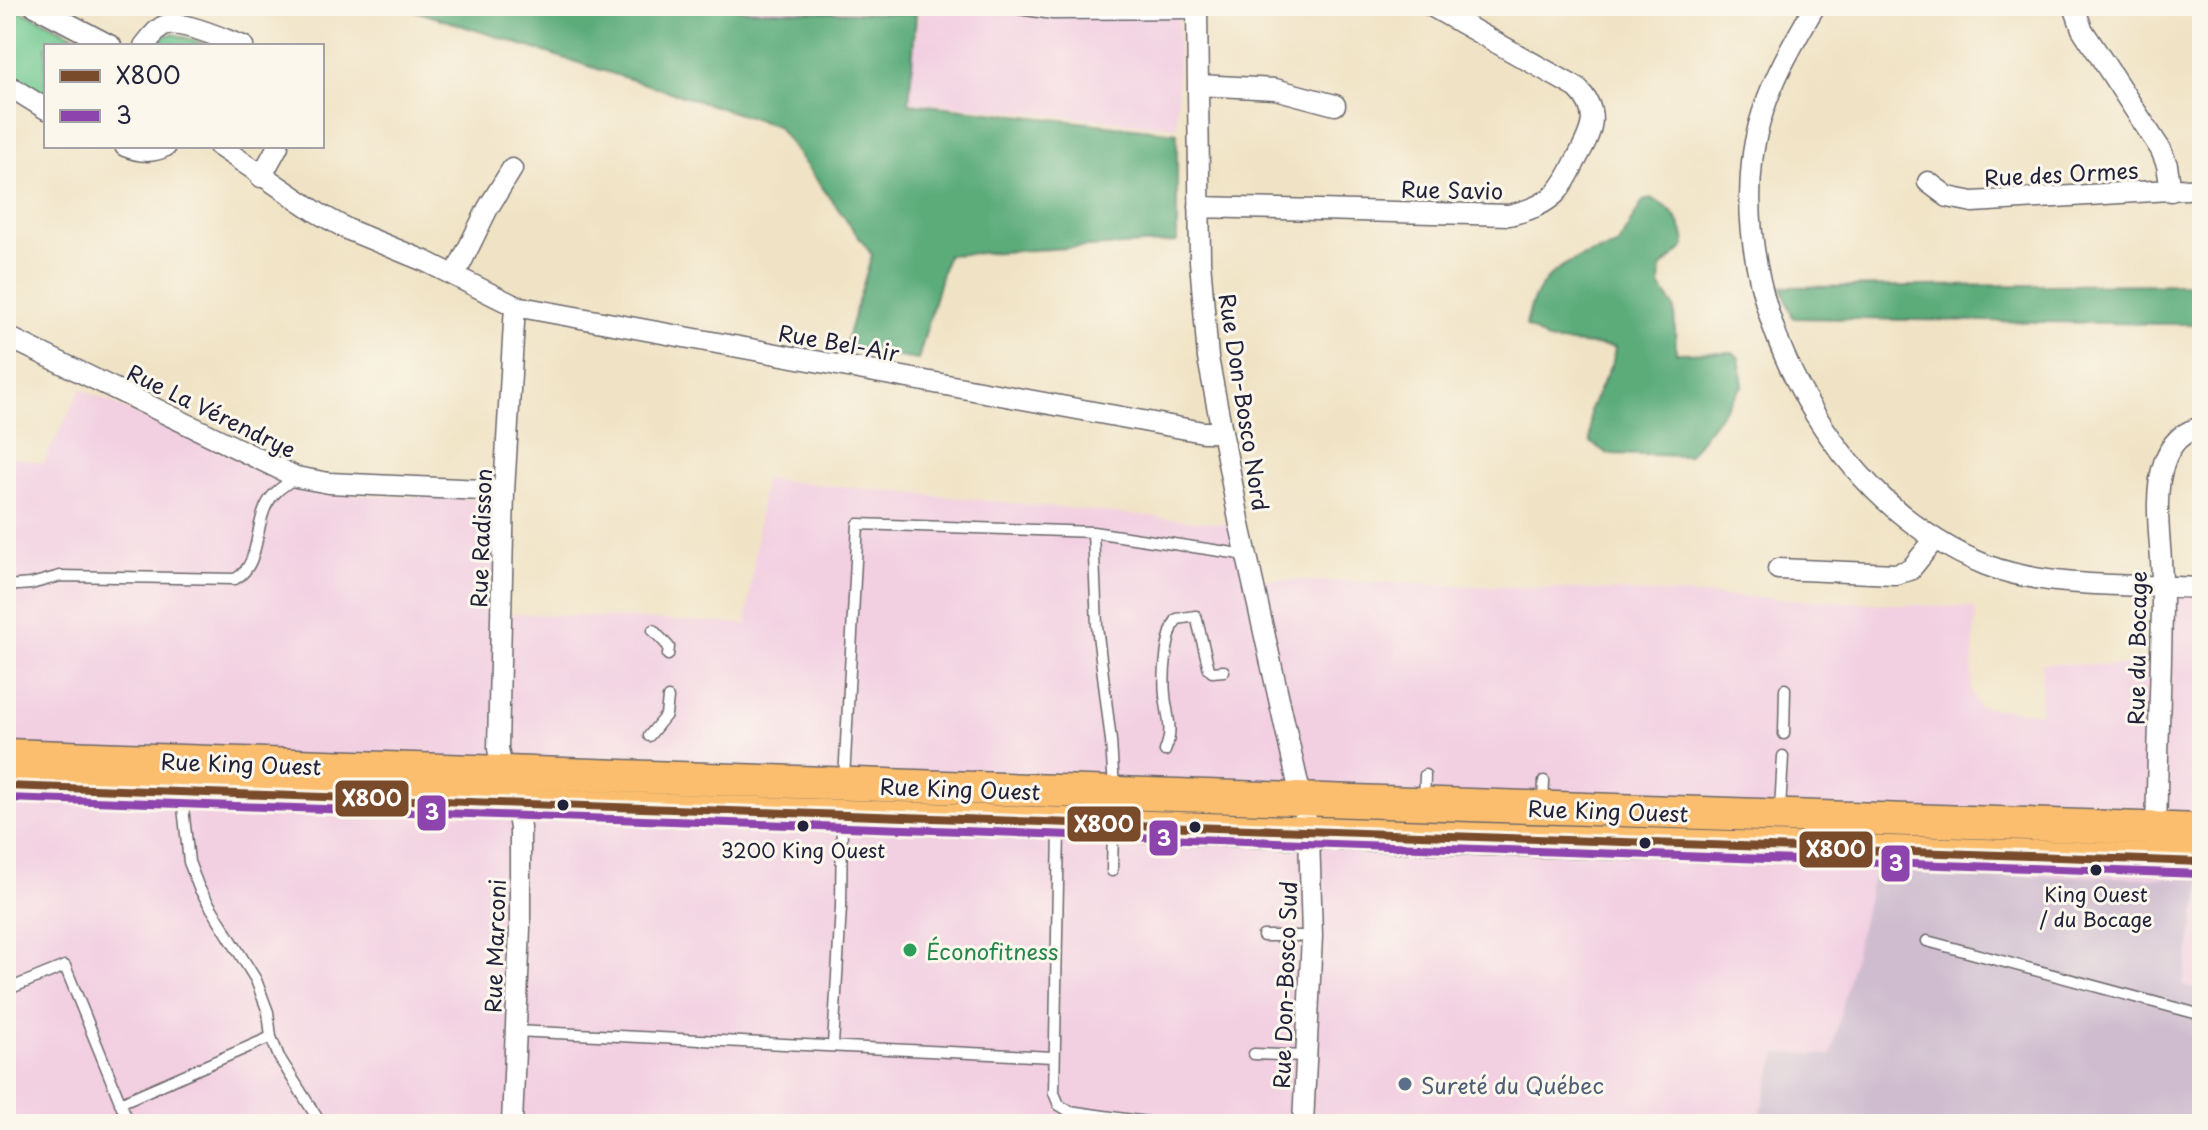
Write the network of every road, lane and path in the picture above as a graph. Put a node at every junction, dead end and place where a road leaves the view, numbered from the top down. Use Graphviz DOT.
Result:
graph roads {
  1 [pos="35,6"];
  2 [pos="998,6"];
  3 [pos="1431,6"];
  4 [pos="1815,6"];
  5 [pos="2074,6"];
  6 [pos="1197,9"];
  7 [pos="1170,10"];
  8 [pos="107,44"];
  9 [pos="146,44"];
  10 [pos="237,44"];
  11 [pos="6,84"];
  12 [pos="1199,85"];
  13 [pos="1335,105"];
  14 [pos="44,108"];
  15 [pos="130,148"];
  16 [pos="161,148"];
  17 [pos="222,148"];
  18 [pos="277,148"];
  19 [pos="512,169"];
  20 [pos="261,177"];
  21 [pos="1928,182"];
  22 [pos="2202,188"];
  23 [pos="2171,191"];
  24 [pos="1199,207"];
  25 [pos="455,275"];
  26 [pos="515,306"];
  27 [pos="6,336"];
  28 [pos="2202,428"];
  29 [pos="1222,432"];
  30 [pos="296,477"];
  31 [pos="504,491"];
  32 [pos="1093,532"];
  33 [pos="1935,539"];
  34 [pos="1247,555"];
  35 [pos="1778,569"];
  36 [pos="6,586"];
  37 [pos="2162,586"];
  38 [pos="2202,588"];
  39 [pos="653,630"];
  40 [pos="668,655"];
  41 [pos="1224,671"];
  42 [pos="1785,689"];
  43 [pos="668,698"];
  44 [pos="1784,734"];
  45 [pos="649,736"];
  46 [pos="1165,751"];
  47 [pos="6,755"];
  48 [pos="1783,756"];
  49 [pos="502,772"];
  50 [pos="182,776"];
  51 [pos="6,786"];
  52 [pos="843,799"];
  53 [pos="1302,800"];
  54 [pos="516,804"];
  55 [pos="1114,809"];
  56 [pos="1059,823"];
  57 [pos="2156,828"];
  58 [pos="1797,829"];
  59 [pos="2202,830"];
  60 [pos="1309,833"];
  61 [pos="2156,860"];
  62 [pos="2202,862"];
  63 [pos="1112,871"];
  64 [pos="1263,936"];
  65 [pos="1312,936"];
  66 [pos="1927,941"];
  67 [pos="6,990"];
  68 [pos="2202,1015"];
  69 [pos="515,1031"];
  70 [pos="271,1037"];
  71 [pos="833,1045"];
  72 [pos="1254,1054"];
  73 [pos="1306,1056"];
  74 [pos="1053,1057"];
  75 [pos="120,1103"];
  76 [pos="129,1124"];
  77 [pos="321,1124"];
  78 [pos="512,1124"];
  79 [pos="1160,1124"];
  80 [pos="1303,1124"];
  1 -- 8 [label="street"];
  2 -- 7 [label="lane"];
  3 -- 24 [label="street, Rue Savio"];
  4 -- 33 [label="street"];
  5 -- 23 [label="street"];
  6 -- 7 [label="lane"];
  6 -- 12 [label="street, Rue Don-Bosco Nord"];
  9 -- 10 [label="street"];
  11 -- 14 [label="street"];
  12 -- 13 [label="street"];
  12 -- 24 [label="street, Rue Don-Bosco Nord"];
  15 -- 16 [label="street"];
  17 -- 20 [label="street, Rue Bel-Air"];
  18 -- 20 [label="street"];
  19 -- 25 [label="street"];
  20 -- 25 [label="street, Rue Bel-Air"];
  21 -- 23 [label="street, Rue des Ormes"];
  22 -- 23 [label="street, Rue des Ormes"];
  24 -- 29 [label="street, Rue Don-Bosco Nord"];
  25 -- 26 [label="street, Rue Bel-Air"];
  26 -- 29 [label="street, Rue Bel-Air"];
  26 -- 31 [label="street, Rue Radisson"];
  27 -- 30 [label="street, Rue La Vérendrye"];
  28 -- 37 [label="street, Rue du Bocage"];
  29 -- 34 [label="street, Rue Don-Bosco Nord"];
  30 -- 31 [label="street, Rue La Vérendrye"];
  30 -- 36 [label="lane"];
  31 -- 49 [label="street, Rue Radisson"];
  32 -- 34 [label="lane"];
  32 -- 52 [label="lane"];
  32 -- 55 [label="lane"];
  33 -- 35 [label="street"];
  33 -- 37 [label="street"];
  34 -- 53 [label="street, Rue Don-Bosco Nord"];
  37 -- 38 [label="street"];
  37 -- 57 [label="street, Rue du Bocage"];
  39 -- 40 [label="lane"];
  41 -- 46 [label="lane"];
  42 -- 44 [label="lane"];
  43 -- 45 [label="lane"];
  47 -- 50 [label="main road, Rue King Ouest"];
  48 -- 58 [label="lane"];
  49 -- 50 [label="main road, Rue King Ouest"];
  49 -- 52 [label="main road, Rue King Ouest"];
  49 -- 54 [label="street, Rue Marconi"];
  50 -- 51 [label="main road, Rue King Ouest"];
  50 -- 54 [label="main road, Rue King Ouest"];
  50 -- 70 [label="lane"];
  52 -- 54 [label="main road, Rue King Ouest"];
  52 -- 55 [label="main road, Rue King Ouest"];
  52 -- 56 [label="main road, Rue King Ouest"];
  52 -- 71 [label="lane"];
  53 -- 55 [label="main road, Rue King Ouest"];
  53 -- 58 [label="main road, Rue King Ouest"];
  53 -- 60 [label="street, Rue Don-Bosco Sud"];
  54 -- 69 [label="street, Rue Marconi"];
  55 -- 56 [label="main road, Rue King Ouest"];
  55 -- 60 [label="main road, Rue King Ouest"];
  55 -- 63 [label="lane"];
  56 -- 74 [label="lane"];
  57 -- 58 [label="main road, Rue King Ouest"];
  57 -- 59 [label="main road, Rue King Ouest"];
  57 -- 61 [label="street, Rue du Bocage"];
  58 -- 60 [label="main road, Rue King Ouest"];
  58 -- 61 [label="main road, Rue King Ouest"];
  60 -- 65 [label="street, Rue Don-Bosco Sud"];
  61 -- 62 [label="main road, Rue King Ouest"];
  64 -- 65 [label="lane"];
  65 -- 73 [label="street, Rue Don-Bosco Sud"];
  66 -- 68 [label="lane"];
  67 -- 75 [label="lane"];
  69 -- 71 [label="lane"];
  69 -- 78 [label="street, Rue Marconi"];
  70 -- 75 [label="lane"];
  70 -- 77 [label="lane"];
  71 -- 74 [label="lane"];
  72 -- 73 [label="lane"];
  73 -- 80 [label="street, Rue Don-Bosco Sud"];
  74 -- 79 [label="lane"];
  75 -- 76 [label="lane"];
}
